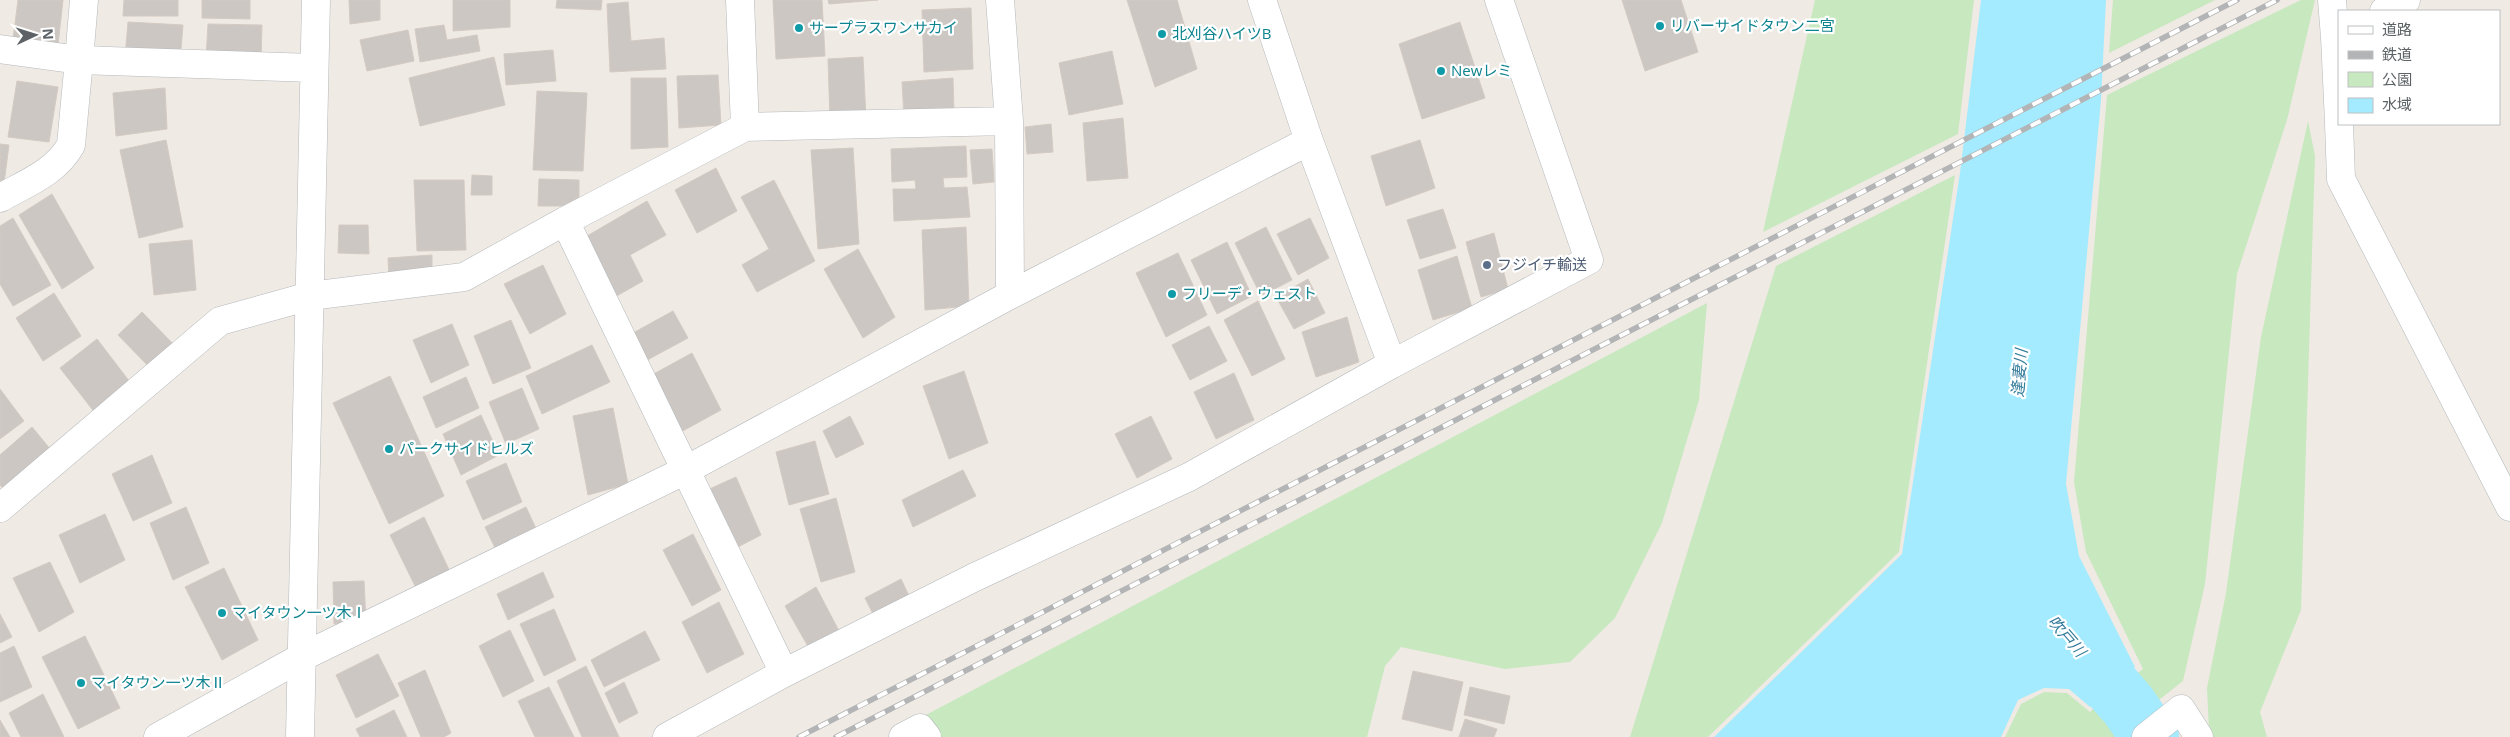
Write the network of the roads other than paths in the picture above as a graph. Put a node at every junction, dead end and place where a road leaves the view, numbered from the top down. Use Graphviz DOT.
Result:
graph roads {
  1 [pos="84,0"];
  2 [pos="316,0"];
  3 [pos="740,0"];
  4 [pos="1000,0"];
  5 [pos="1262,0"];
  6 [pos="1499,0"];
  7 [pos="2332,0"];
  8 [pos="2406,0"];
  9 [pos="2386,10"];
  10 [pos="2337,36"];
  11 [pos="0,49"];
  12 [pos="79,60"];
  13 [pos="313,68"];
  14 [pos="2338,80"];
  15 [pos="1009,121"];
  16 [pos="2339,125"];
  17 [pos="745,127"];
  18 [pos="1310,141"];
  19 [pos="0,198"];
  20 [pos="565,221"];
  21 [pos="1010,295"];
  22 [pos="310,296"];
  23 [pos="1392,364"];
  24 [pos="684,471"];
  25 [pos="2510,507"];
  26 [pos="0,508"];
  27 [pos="302,658"];
  28 [pos="784,673"];
  29 [pos="158,737"];
  30 [pos="300,737"];
  31 [pos="667,737"];
  32 [pos="903,737"];
  33 [pos="927,737"];
  34 [pos="2146,737"];
  35 [pos="2199,737"];
  1 -- 12 [label="street"];
  2 -- 13 [label="street"];
  3 -- 17 [label="street"];
  4 -- 15 [label="street"];
  5 -- 18 [label="street"];
  6 -- 23 [label="street"];
  7 -- 10 [label="street"];
  8 -- 9 [label="street"];
  10 -- 14 [label="street"];
  11 -- 12 [label="street"];
  12 -- 13 [label="street"];
  12 -- 19 [label="street"];
  13 -- 22 [label="street"];
  15 -- 17 [label="street"];
  15 -- 21 [label="street"];
  16 -- 25 [label="street"];
  17 -- 20 [label="street"];
  18 -- 21 [label="street"];
  18 -- 23 [label="street"];
  20 -- 22 [label="street"];
  20 -- 24 [label="street"];
  21 -- 24 [label="street"];
  22 -- 26 [label="street"];
  22 -- 27 [label="street"];
  23 -- 28 [label="street"];
  24 -- 27 [label="street"];
  24 -- 28 [label="street"];
  27 -- 29 [label="street"];
  27 -- 30 [label="street"];
  28 -- 31 [label="street"];
  32 -- 33 [label="street"];
  34 -- 35 [label="street"];
}
